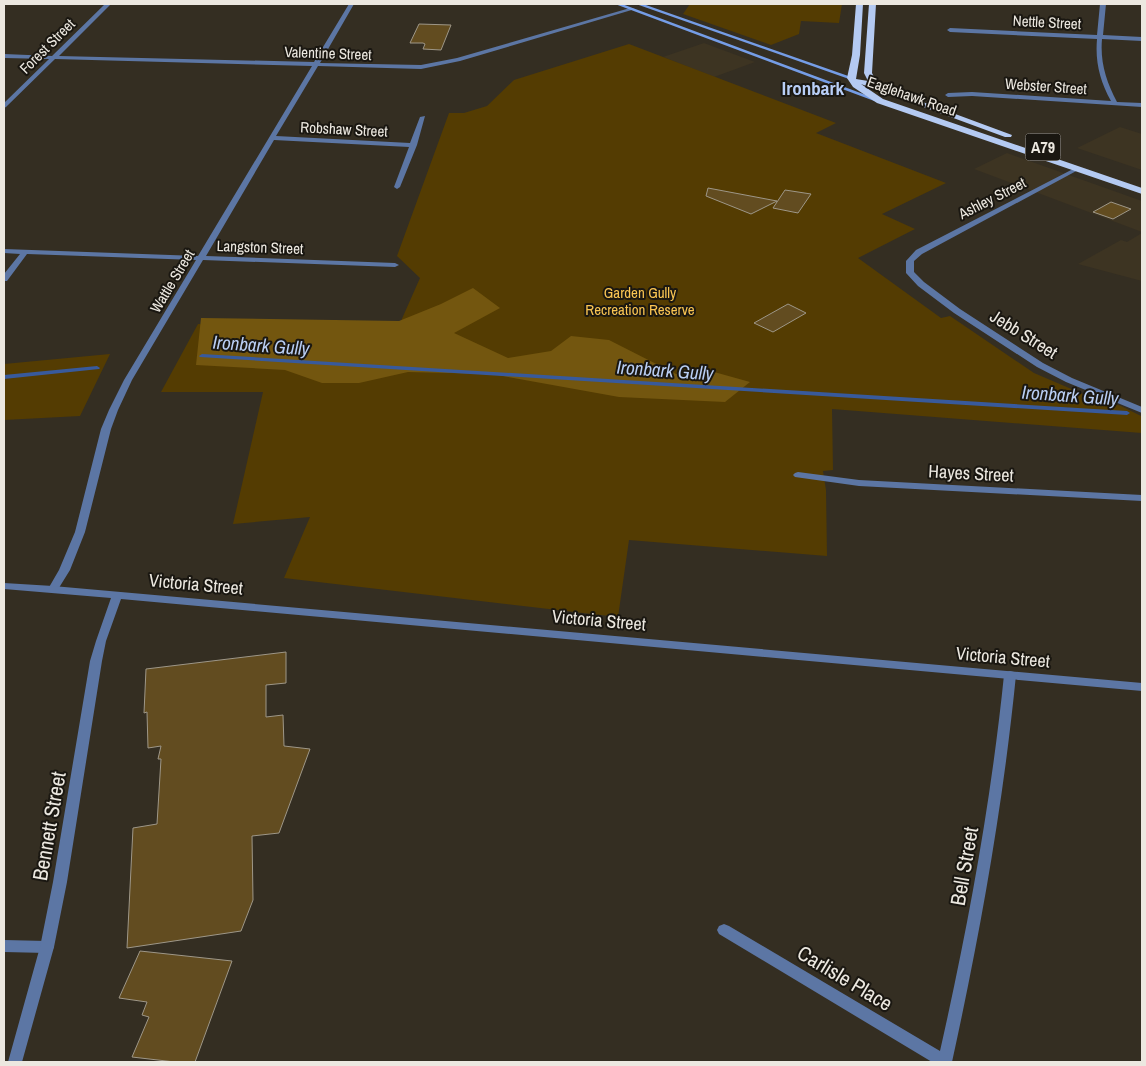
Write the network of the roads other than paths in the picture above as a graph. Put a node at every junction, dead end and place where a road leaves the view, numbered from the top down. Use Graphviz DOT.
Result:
graph roads {
  1 [pos="108,4"];
  2 [pos="352,4"];
  3 [pos="618,4"];
  4 [pos="859,4"];
  5 [pos="873,4"];
  6 [pos="1103,4"];
  7 [pos="641,5"];
  8 [pos="632,9"];
  9 [pos="950,30"];
  10 [pos="1099,37"];
  11 [pos="1142,39"];
  12 [pos="4,56"];
  13 [pos="54,57"];
  14 [pos="316,64"];
  15 [pos="808,64"];
  16 [pos="803,72"];
  17 [pos="851,78"];
  18 [pos="881,89"];
  19 [pos="948,95"];
  20 [pos="880,101"];
  21 [pos="1115,103"];
  22 [pos="1142,105"];
  23 [pos="4,106"];
  24 [pos="423,117"];
  25 [pos="272,138"];
  26 [pos="414,145"];
  27 [pos="1089,163"];
  28 [pos="1078,169"];
  29 [pos="1142,181"];
  30 [pos="397,187"];
  31 [pos="1142,191"];
  32 [pos="4,251"];
  33 [pos="25,252"];
  34 [pos="202,258"];
  35 [pos="910,261"];
  36 [pos="395,265"];
  37 [pos="4,279"];
  38 [pos="1142,410"];
  39 [pos="798,475"];
  40 [pos="1142,498"];
  41 [pos="4,586"];
  42 [pos="53,589"];
  43 [pos="117,595"];
  44 [pos="1010,675"];
  45 [pos="1142,687"];
  46 [pos="724,930"];
  47 [pos="4,946"];
  48 [pos="47,946"];
  49 [pos="15,1062"];
  50 [pos="945,1062"];
  1 -- 13 [label="street, Forest Street"];
  2 -- 14 [label="street, Wattle Street"];
  3 -- 8 [label="main road, Eaglehawk Road"];
  4 -- 17 [label="highway"];
  5 -- 18 [label="highway"];
  6 -- 10 [label="street"];
  7 -- 8 [label="main road, Valentine Street"];
  7 -- 15 [label="main road, Eaglehawk Road"];
  8 -- 14 [label="street, Valentine Street"];
  8 -- 16 [label="main road, Eaglehawk Road"];
  9 -- 10 [label="street, Nettle Street"];
  10 -- 11 [label="street, Nettle Street"];
  10 -- 21 [label="street"];
  12 -- 13 [label="street, Valentine Street"];
  13 -- 14 [label="street, Valentine Street"];
  13 -- 23 [label="street, Forest Street"];
  14 -- 25 [label="street, Wattle Street"];
  15 -- 16 [label="main road"];
  15 -- 17 [label="main road, Eaglehawk Road"];
  16 -- 20 [label="main road, Eaglehawk Road"];
  17 -- 18 [label="highway, Eaglehawk Road"];
  17 -- 20 [label="highway, A79"];
  18 -- 27 [label="highway, Eaglehawk Road / A79"];
  19 -- 21 [label="street, Webster Street"];
  20 -- 28 [label="highway, Eaglehawk Road / A79"];
  21 -- 22 [label="street, Webster Street"];
  24 -- 26 [label="street"];
  25 -- 26 [label="street, Robshaw Street"];
  25 -- 34 [label="street, Wattle Street"];
  26 -- 30 [label="street"];
  27 -- 28 [label="highway, Ashley Street"];
  27 -- 29 [label="highway, Eaglehawk Road / A79"];
  28 -- 31 [label="highway, Eaglehawk Road / A79"];
  28 -- 35 [label="street, Ashley Street"];
  32 -- 33 [label="street, Langston Street"];
  33 -- 34 [label="street, Langston Street"];
  33 -- 37 [label="street"];
  34 -- 36 [label="street, Langston Street"];
  34 -- 42 [label="street, Wattle Street"];
  35 -- 38 [label="street, Jebb Street"];
  39 -- 40 [label="street, Hayes Street"];
  41 -- 42 [label="street, Victoria Street"];
  42 -- 43 [label="street, Victoria Street"];
  43 -- 44 [label="street, Victoria Street"];
  43 -- 48 [label="street, Bennett Street"];
  44 -- 45 [label="street, Victoria Street"];
  44 -- 50 [label="street, Bell Street"];
  46 -- 50 [label="street, Carlisle Place"];
  47 -- 48 [label="street"];
  48 -- 49 [label="street, Bennett Street"];
}
